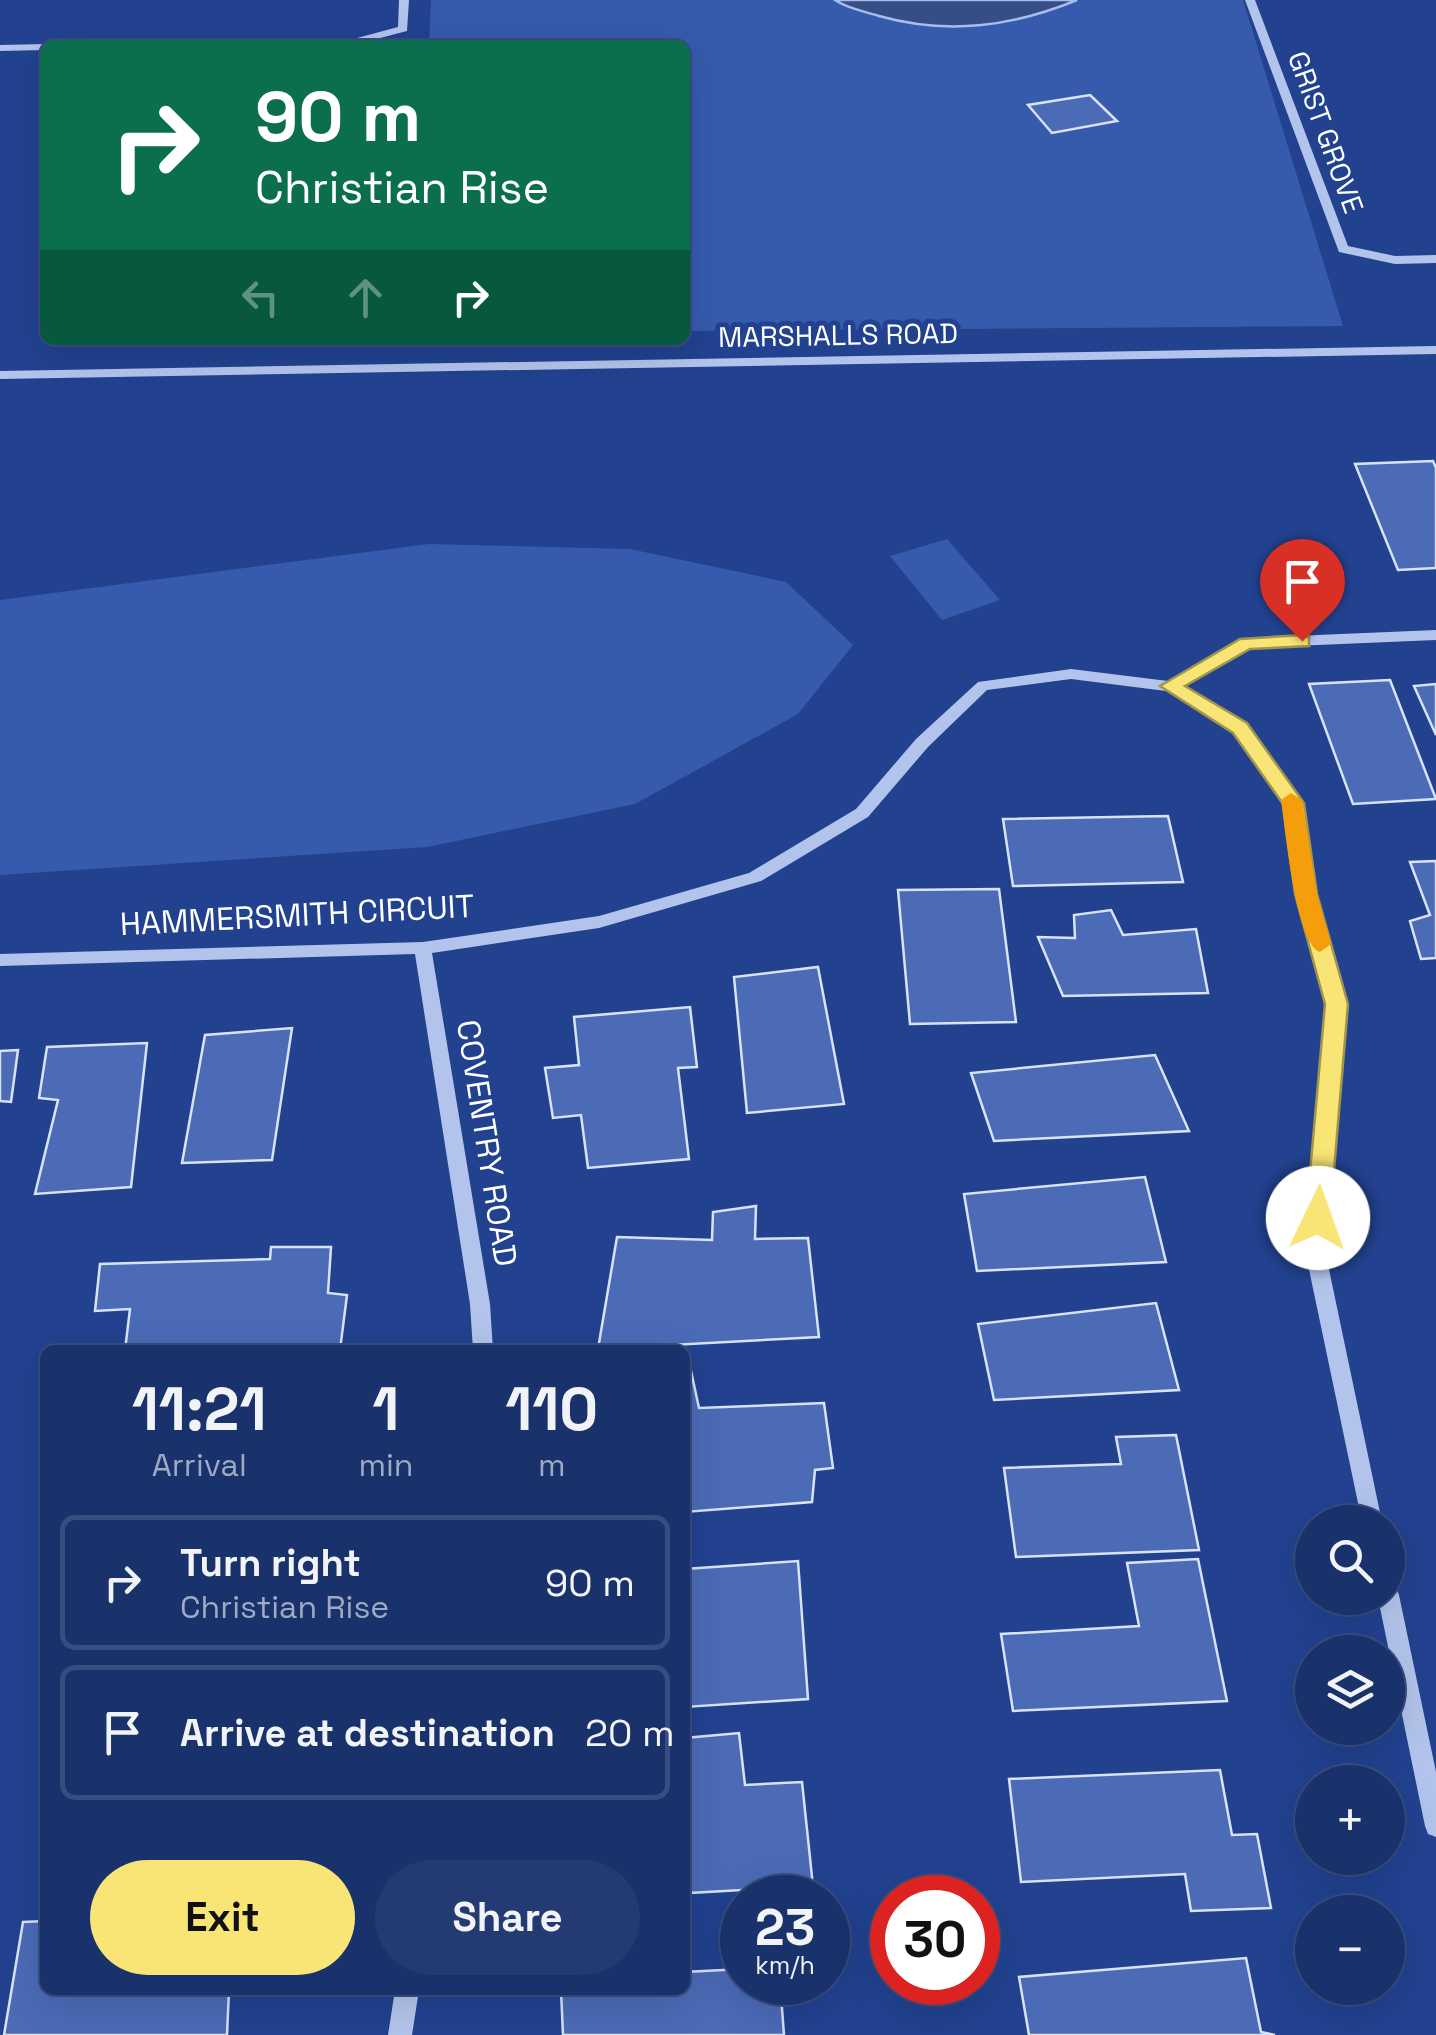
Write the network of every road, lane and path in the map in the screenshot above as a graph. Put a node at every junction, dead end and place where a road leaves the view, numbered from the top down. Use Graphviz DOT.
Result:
graph roads {
  1 [pos="404,0"];
  2 [pos="1250,0"];
  3 [pos="361,40"];
  4 [pos="40,47"];
  5 [pos="0,48"];
  6 [pos="1436,260"];
  7 [pos="1436,350"];
  8 [pos="0,375"];
  9 [pos="1436,635"];
  10 [pos="1170,686"];
  11 [pos="423,948"];
  12 [pos="0,960"];
  13 [pos="482,1345"];
  14 [pos="1368,1505"];
  15 [pos="1392,1615"];
  16 [pos="1436,1826"];
  17 [pos="406,1995"];
  18 [pos="400,2035"];
  1 -- 3 [label="street"];
  2 -- 6 [label="street, GRIST GROVE"];
  4 -- 5 [label="street"];
  7 -- 8 [label="street, MARSHALLS ROAD"];
  9 -- 10 [label="street"];
  10 -- 11 [label="street, HAMMERSMITH CIRCUIT"];
  10 -- 14 [label="street, HAMMERSMITH CIRCUIT"];
  11 -- 12 [label="street, HAMMERSMITH CIRCUIT"];
  11 -- 13 [label="street, COVENTRY ROAD"];
  15 -- 16 [label="street"];
  17 -- 18 [label="street"];
}
